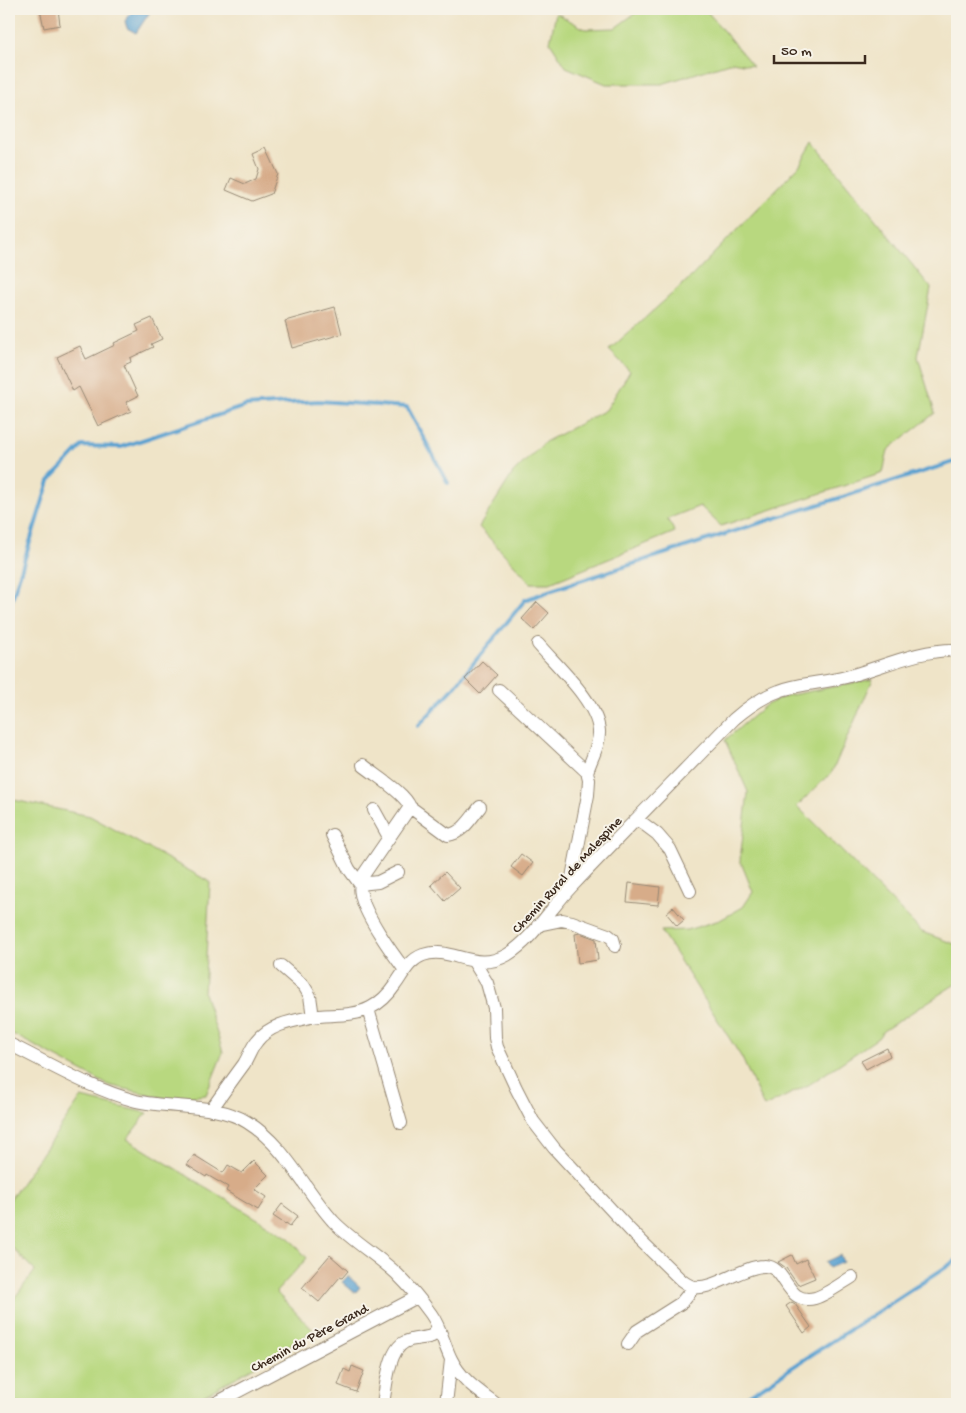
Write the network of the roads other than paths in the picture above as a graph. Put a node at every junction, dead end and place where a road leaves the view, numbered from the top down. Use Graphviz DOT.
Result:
graph roads {
  1 [pos="538,644"];
  2 [pos="957,650"];
  3 [pos="499,690"];
  4 [pos="362,765"];
  5 [pos="587,772"];
  6 [pos="410,807"];
  7 [pos="480,808"];
  8 [pos="374,810"];
  9 [pos="637,819"];
  10 [pos="332,835"];
  11 [pos="389,837"];
  12 [pos="398,872"];
  13 [pos="360,884"];
  14 [pos="570,888"];
  15 [pos="690,891"];
  16 [pos="538,926"];
  17 [pos="615,946"];
  18 [pos="474,962"];
  19 [pos="281,966"];
  20 [pos="405,970"];
  21 [pos="368,1009"];
  22 [pos="313,1017"];
  23 [pos="9,1044"];
  24 [pos="211,1110"];
  25 [pos="401,1123"];
  26 [pos="852,1277"];
  27 [pos="694,1287"];
  28 [pos="417,1297"];
  29 [pos="438,1327"];
  30 [pos="628,1344"];
  31 [pos="451,1360"];
  32 [pos="214,1404"];
  33 [pos="383,1404"];
  34 [pos="446,1404"];
  35 [pos="496,1404"];
  1 -- 5 [label="street"];
  2 -- 9 [label="street, Chemin Rural de Malespine"];
  3 -- 5 [label="street"];
  4 -- 6 [label="street"];
  5 -- 14 [label="street"];
  6 -- 7 [label="street"];
  6 -- 11 [label="street"];
  8 -- 11 [label="street"];
  9 -- 14 [label="street, Chemin Rural de Malespine"];
  9 -- 15 [label="street"];
  10 -- 13 [label="street"];
  11 -- 13 [label="street"];
  12 -- 13 [label="street"];
  13 -- 20 [label="street"];
  14 -- 16 [label="street, Chemin Rural de Malespine"];
  16 -- 17 [label="street"];
  16 -- 18 [label="street, Chemin Rural de Malespine"];
  18 -- 20 [label="street, Chemin Rural de Malespine"];
  18 -- 27 [label="street"];
  19 -- 22 [label="street"];
  20 -- 21 [label="street, Chemin Rural de Malespine"];
  21 -- 22 [label="street, Chemin Rural de Malespine"];
  21 -- 25 [label="street"];
  22 -- 24 [label="street, Chemin Rural de Malespine"];
  23 -- 24 [label="street"];
  24 -- 28 [label="street"];
  26 -- 27 [label="street"];
  27 -- 30 [label="street"];
  28 -- 29 [label="street"];
  28 -- 32 [label="street, Chemin du Père Grand"];
  29 -- 31 [label="street"];
  29 -- 33 [label="street"];
  31 -- 34 [label="street"];
  31 -- 35 [label="street"];
}
